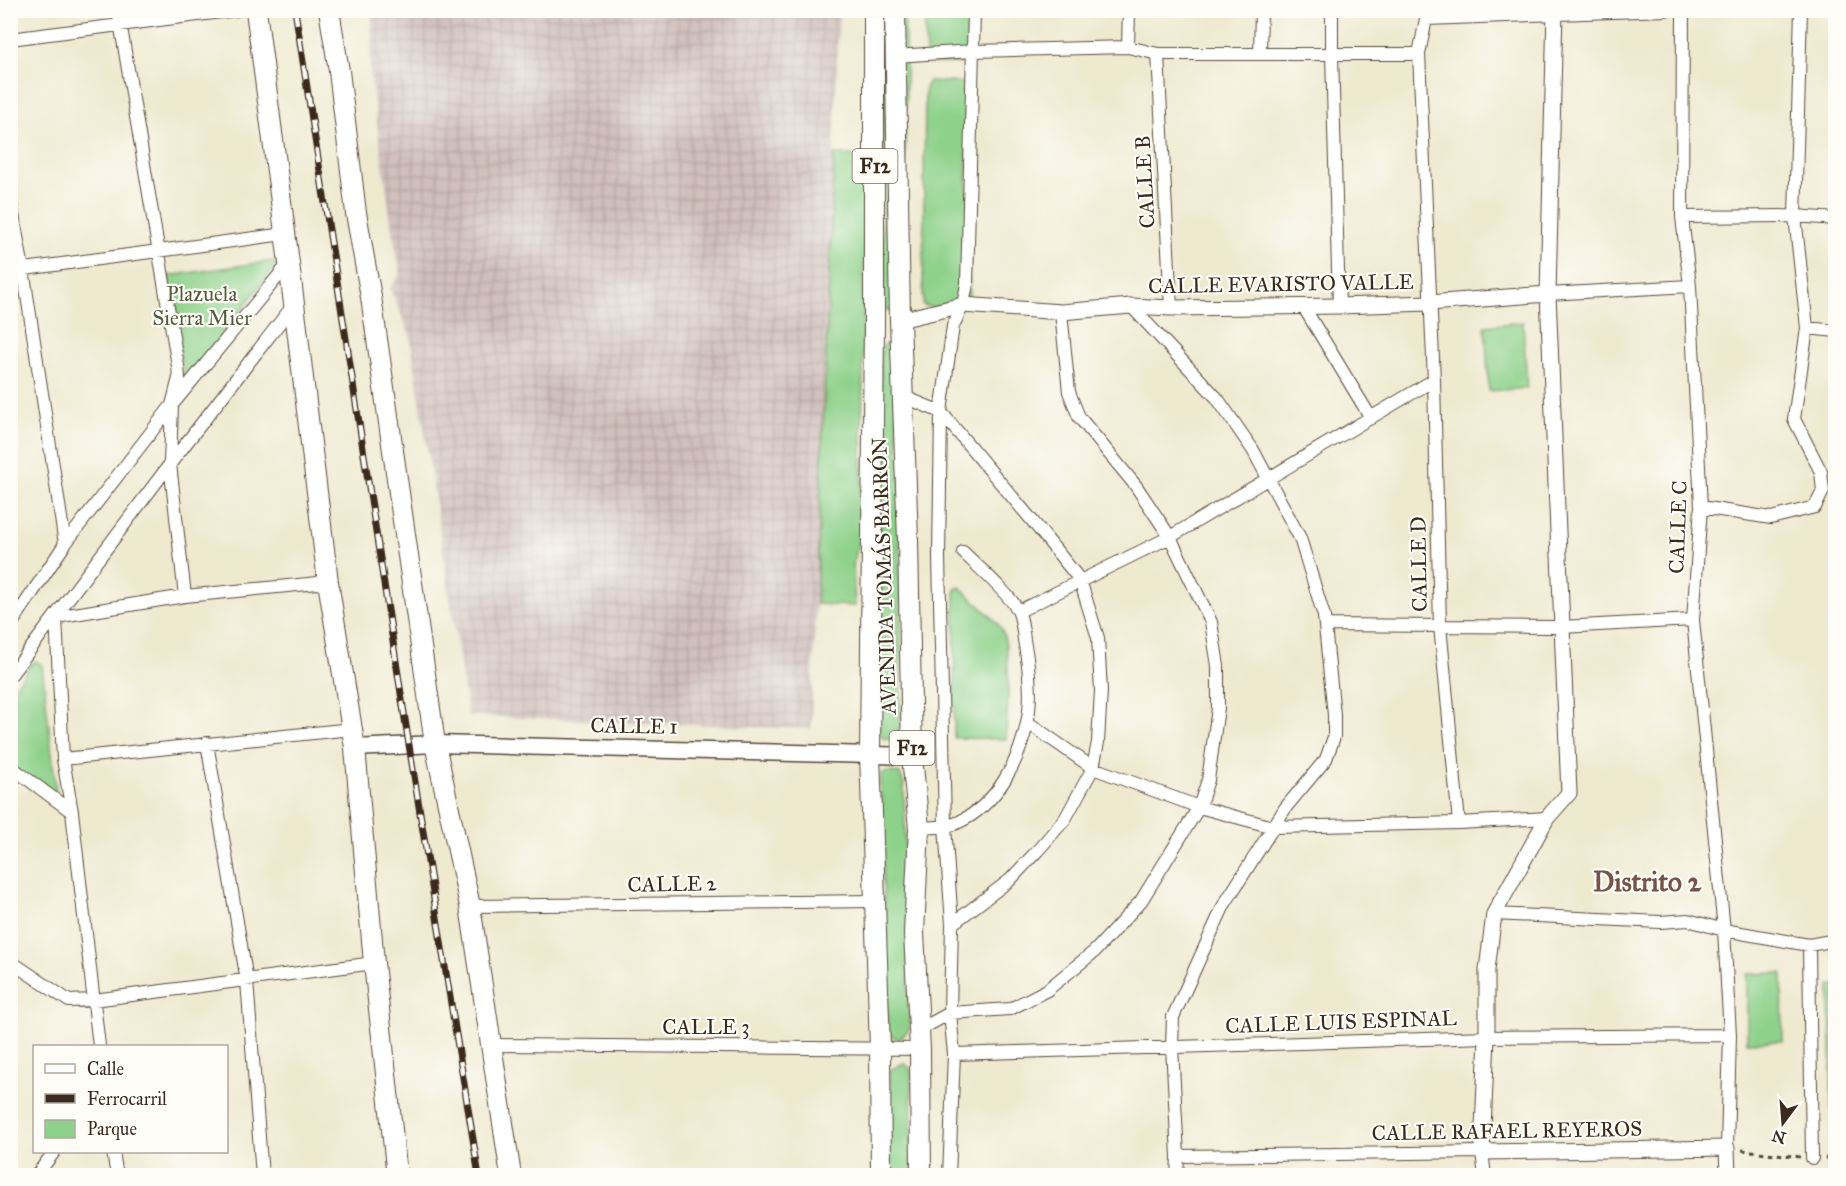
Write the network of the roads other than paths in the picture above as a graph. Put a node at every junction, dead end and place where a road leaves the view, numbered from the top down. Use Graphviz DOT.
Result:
graph roads {
  1 [pos="118,10"];
  2 [pos="237,10"];
  3 [pos="256,10"];
  4 [pos="329,10"];
  5 [pos="874,10"];
  6 [pos="895,10"];
  7 [pos="974,10"];
  8 [pos="1129,10"];
  9 [pos="1261,10"];
  10 [pos="1332,10"];
  11 [pos="1666,10"];
  12 [pos="1683,10"];
  13 [pos="1801,10"];
  14 [pos="1555,13"];
  15 [pos="1426,15"];
  16 [pos="120,24"];
  17 [pos="10,39"];
  18 [pos="1128,47"];
  19 [pos="973,51"];
  20 [pos="1158,54"];
  21 [pos="1260,54"];
  22 [pos="1332,54"];
  23 [pos="1419,54"];
  24 [pos="895,56"];
  25 [pos="10,198"];
  26 [pos="1795,216"];
  27 [pos="1682,217"];
  28 [pos="1836,219"];
  29 [pos="284,234"];
  30 [pos="158,249"];
  31 [pos="290,263"];
  32 [pos="23,269"];
  33 [pos="10,271"];
  34 [pos="1690,286"];
  35 [pos="1548,294"];
  36 [pos="295,303"];
  37 [pos="1429,303"];
  38 [pos="963,305"];
  39 [pos="1131,306"];
  40 [pos="1303,306"];
  41 [pos="1340,306"];
  42 [pos="1171,308"];
  43 [pos="1060,312"];
  44 [pos="887,321"];
  45 [pos="1807,328"];
  46 [pos="1836,331"];
  47 [pos="1434,380"];
  48 [pos="902,396"];
  49 [pos="172,405"];
  50 [pos="941,412"];
  51 [pos="1371,418"];
  52 [pos="170,464"];
  53 [pos="1269,479"];
  54 [pos="1701,507"];
  55 [pos="1170,537"];
  56 [pos="65,544"];
  57 [pos="963,552"];
  58 [pos="1080,580"];
  59 [pos="328,582"];
  60 [pos="185,596"];
  61 [pos="1019,611"];
  62 [pos="56,617"];
  63 [pos="1693,620"];
  64 [pos="1325,625"];
  65 [pos="10,626"];
  66 [pos="1440,626"];
  67 [pos="1561,627"];
  68 [pos="10,676"];
  69 [pos="1027,722"];
  70 [pos="353,738"];
  71 [pos="207,743"];
  72 [pos="435,744"];
  73 [pos="870,754"];
  74 [pos="912,756"];
  75 [pos="63,759"];
  76 [pos="10,766"];
  77 [pos="1093,768"];
  78 [pos="1199,807"];
  79 [pos="72,812"];
  80 [pos="1547,818"];
  81 [pos="1459,823"];
  82 [pos="945,826"];
  83 [pos="1273,827"];
  84 [pos="918,828"];
  85 [pos="875,901"];
  86 [pos="470,906"];
  87 [pos="1494,914"];
  88 [pos="952,924"];
  89 [pos="1724,930"];
  90 [pos="1836,940"];
  91 [pos="1809,945"];
  92 [pos="10,961"];
  93 [pos="374,963"];
  94 [pos="247,981"];
  95 [pos="94,1000"];
  96 [pos="950,1013"];
  97 [pos="1730,1035"];
  98 [pos="1487,1037"];
  99 [pos="919,1039"];
  100 [pos="99,1045"];
  101 [pos="491,1045"];
  102 [pos="1172,1047"];
  103 [pos="880,1048"];
  104 [pos="954,1054"];
  105 [pos="1727,1148"];
  106 [pos="1482,1152"];
  107 [pos="53,1153"];
  108 [pos="114,1153"];
  109 [pos="1178,1156"];
  110 [pos="1812,1158"];
  111 [pos="36,1176"];
  112 [pos="117,1176"];
  113 [pos="262,1176"];
  114 [pos="397,1176"];
  115 [pos="511,1176"];
  116 [pos="881,1176"];
  117 [pos="921,1176"];
  118 [pos="950,1176"];
  119 [pos="1177,1176"];
  120 [pos="1485,1176"];
  121 [pos="1728,1176"];
  1 -- 16 [label="street"];
  2 -- 16 [label="street"];
  3 -- 29 [label="main road"];
  4 -- 72 [label="main road"];
  5 -- 44 [label="main road, AVENIDA TOMÁS BARRÓN / F12"];
  6 -- 24 [label="main road, AVENIDA TOMÁS BARRÓN / F12"];
  7 -- 19 [label="street"];
  8 -- 18 [label="street"];
  9 -- 21 [label="street"];
  10 -- 22 [label="street"];
  11 -- 14 [label="street"];
  12 -- 27 [label="street, CALLE C"];
  13 -- 26 [label="street"];
  14 -- 15 [label="street"];
  14 -- 35 [label="street"];
  15 -- 23 [label="street, CALLE D"];
  16 -- 17 [label="street"];
  16 -- 30 [label="street"];
  18 -- 19 [label="street"];
  18 -- 20 [label="street"];
  19 -- 24 [label="street"];
  19 -- 38 [label="street"];
  20 -- 21 [label="street"];
  20 -- 42 [label="street, CALLE B"];
  21 -- 22 [label="street"];
  22 -- 23 [label="street"];
  22 -- 41 [label="street"];
  23 -- 37 [label="street, CALLE D"];
  24 -- 44 [label="main road, AVENIDA TOMÁS BARRÓN / F12"];
  25 -- 32 [label="street"];
  26 -- 27 [label="street"];
  26 -- 28 [label="street"];
  26 -- 45 [label="street"];
  27 -- 34 [label="street, CALLE C"];
  29 -- 30 [label="street"];
  29 -- 31 [label="main road"];
  30 -- 32 [label="street"];
  30 -- 49 [label="street"];
  31 -- 36 [label="main road"];
  31 -- 49 [label="street"];
  32 -- 33 [label="street"];
  32 -- 56 [label="street"];
  34 -- 35 [label="street, CALLE EVARISTO VALLE"];
  34 -- 54 [label="street, CALLE C"];
  35 -- 37 [label="street, CALLE EVARISTO VALLE"];
  35 -- 67 [label="street"];
  36 -- 52 [label="street"];
  36 -- 59 [label="main road"];
  37 -- 41 [label="street, CALLE EVARISTO VALLE"];
  37 -- 47 [label="street, CALLE D"];
  38 -- 43 [label="street, CALLE EVARISTO VALLE"];
  38 -- 44 [label="street, CALLE EVARISTO VALLE"];
  38 -- 50 [label="street"];
  39 -- 42 [label="street, CALLE EVARISTO VALLE"];
  39 -- 43 [label="street, CALLE EVARISTO VALLE"];
  39 -- 53 [label="street"];
  40 -- 41 [label="street, CALLE EVARISTO VALLE"];
  40 -- 42 [label="street, CALLE EVARISTO VALLE"];
  40 -- 51 [label="street"];
  43 -- 55 [label="street"];
  44 -- 48 [label="main road, AVENIDA TOMÁS BARRÓN / F12"];
  44 -- 73 [label="main road, AVENIDA TOMÁS BARRÓN / F12"];
  45 -- 46 [label="street"];
  45 -- 54 [label="street"];
  47 -- 51 [label="street"];
  47 -- 66 [label="street, CALLE D"];
  48 -- 50 [label="street"];
  48 -- 74 [label="main road, AVENIDA TOMÁS BARRÓN / F12"];
  49 -- 52 [label="street"];
  49 -- 56 [label="street"];
  50 -- 58 [label="street"];
  50 -- 82 [label="street"];
  51 -- 53 [label="street"];
  52 -- 60 [label="street"];
  52 -- 62 [label="street"];
  53 -- 55 [label="street"];
  53 -- 64 [label="street"];
  54 -- 63 [label="street, CALLE C"];
  55 -- 58 [label="street"];
  55 -- 78 [label="street"];
  56 -- 65 [label="street"];
  57 -- 61 [label="street"];
  58 -- 61 [label="street"];
  58 -- 77 [label="street"];
  59 -- 60 [label="street"];
  59 -- 70 [label="main road"];
  60 -- 62 [label="street"];
  61 -- 69 [label="street"];
  62 -- 68 [label="street"];
  62 -- 75 [label="street"];
  63 -- 67 [label="street"];
  63 -- 89 [label="street, CALLE C"];
  64 -- 66 [label="street"];
  64 -- 83 [label="street"];
  66 -- 67 [label="street"];
  66 -- 81 [label="street, CALLE D"];
  67 -- 80 [label="street"];
  69 -- 77 [label="street"];
  69 -- 82 [label="street"];
  70 -- 71 [label="street"];
  70 -- 72 [label="main road, CALLE 1"];
  70 -- 93 [label="main road"];
  71 -- 75 [label="street"];
  71 -- 94 [label="street"];
  72 -- 73 [label="main road, CALLE 1"];
  72 -- 86 [label="main road"];
  73 -- 74 [label="main road, CALLE 1"];
  73 -- 85 [label="main road, AVENIDA TOMÁS BARRÓN / F12"];
  74 -- 84 [label="main road, AVENIDA TOMÁS BARRÓN / F12"];
  75 -- 79 [label="street"];
  76 -- 79 [label="street"];
  77 -- 78 [label="street"];
  77 -- 88 [label="street"];
  78 -- 83 [label="street"];
  78 -- 96 [label="street"];
  79 -- 95 [label="street"];
  80 -- 81 [label="street"];
  80 -- 87 [label="street"];
  81 -- 83 [label="street"];
  82 -- 84 [label="street"];
  82 -- 88 [label="street"];
  83 -- 102 [label="street"];
  84 -- 99 [label="main road, AVENIDA TOMÁS BARRÓN / F12"];
  85 -- 86 [label="street, CALLE 2"];
  85 -- 103 [label="main road, AVENIDA TOMÁS BARRÓN / F12"];
  86 -- 101 [label="main road"];
  87 -- 89 [label="street"];
  87 -- 98 [label="street"];
  88 -- 96 [label="street"];
  89 -- 91 [label="street"];
  89 -- 97 [label="street, CALLE C"];
  90 -- 91 [label="street"];
  91 -- 110 [label="street"];
  92 -- 95 [label="street"];
  93 -- 94 [label="street"];
  93 -- 114 [label="main road"];
  94 -- 95 [label="street"];
  94 -- 113 [label="street"];
  95 -- 100 [label="street"];
  96 -- 99 [label="street"];
  96 -- 104 [label="street"];
  97 -- 98 [label="street, CALLE LUIS ESPINAL"];
  97 -- 105 [label="street, CALLE C"];
  98 -- 102 [label="street, CALLE LUIS ESPINAL"];
  98 -- 106 [label="street"];
  99 -- 103 [label="street, CALLE 3"];
  99 -- 117 [label="main road, AVENIDA TOMÁS BARRÓN / F12"];
  101 -- 103 [label="street, CALLE 3"];
  101 -- 115 [label="main road"];
  102 -- 104 [label="street, CALLE LUIS ESPINAL"];
  102 -- 109 [label="street"];
  103 -- 116 [label="main road, AVENIDA TOMÁS BARRÓN / F12"];
  104 -- 118 [label="street"];
  105 -- 106 [label="street, CALLE RAFAEL REYEROS"];
  105 -- 121 [label="street"];
  106 -- 109 [label="street, CALLE RAFAEL REYEROS"];
  106 -- 120 [label="street"];
  107 -- 111 [label="street"];
  108 -- 112 [label="street"];
  109 -- 119 [label="street"];
}
